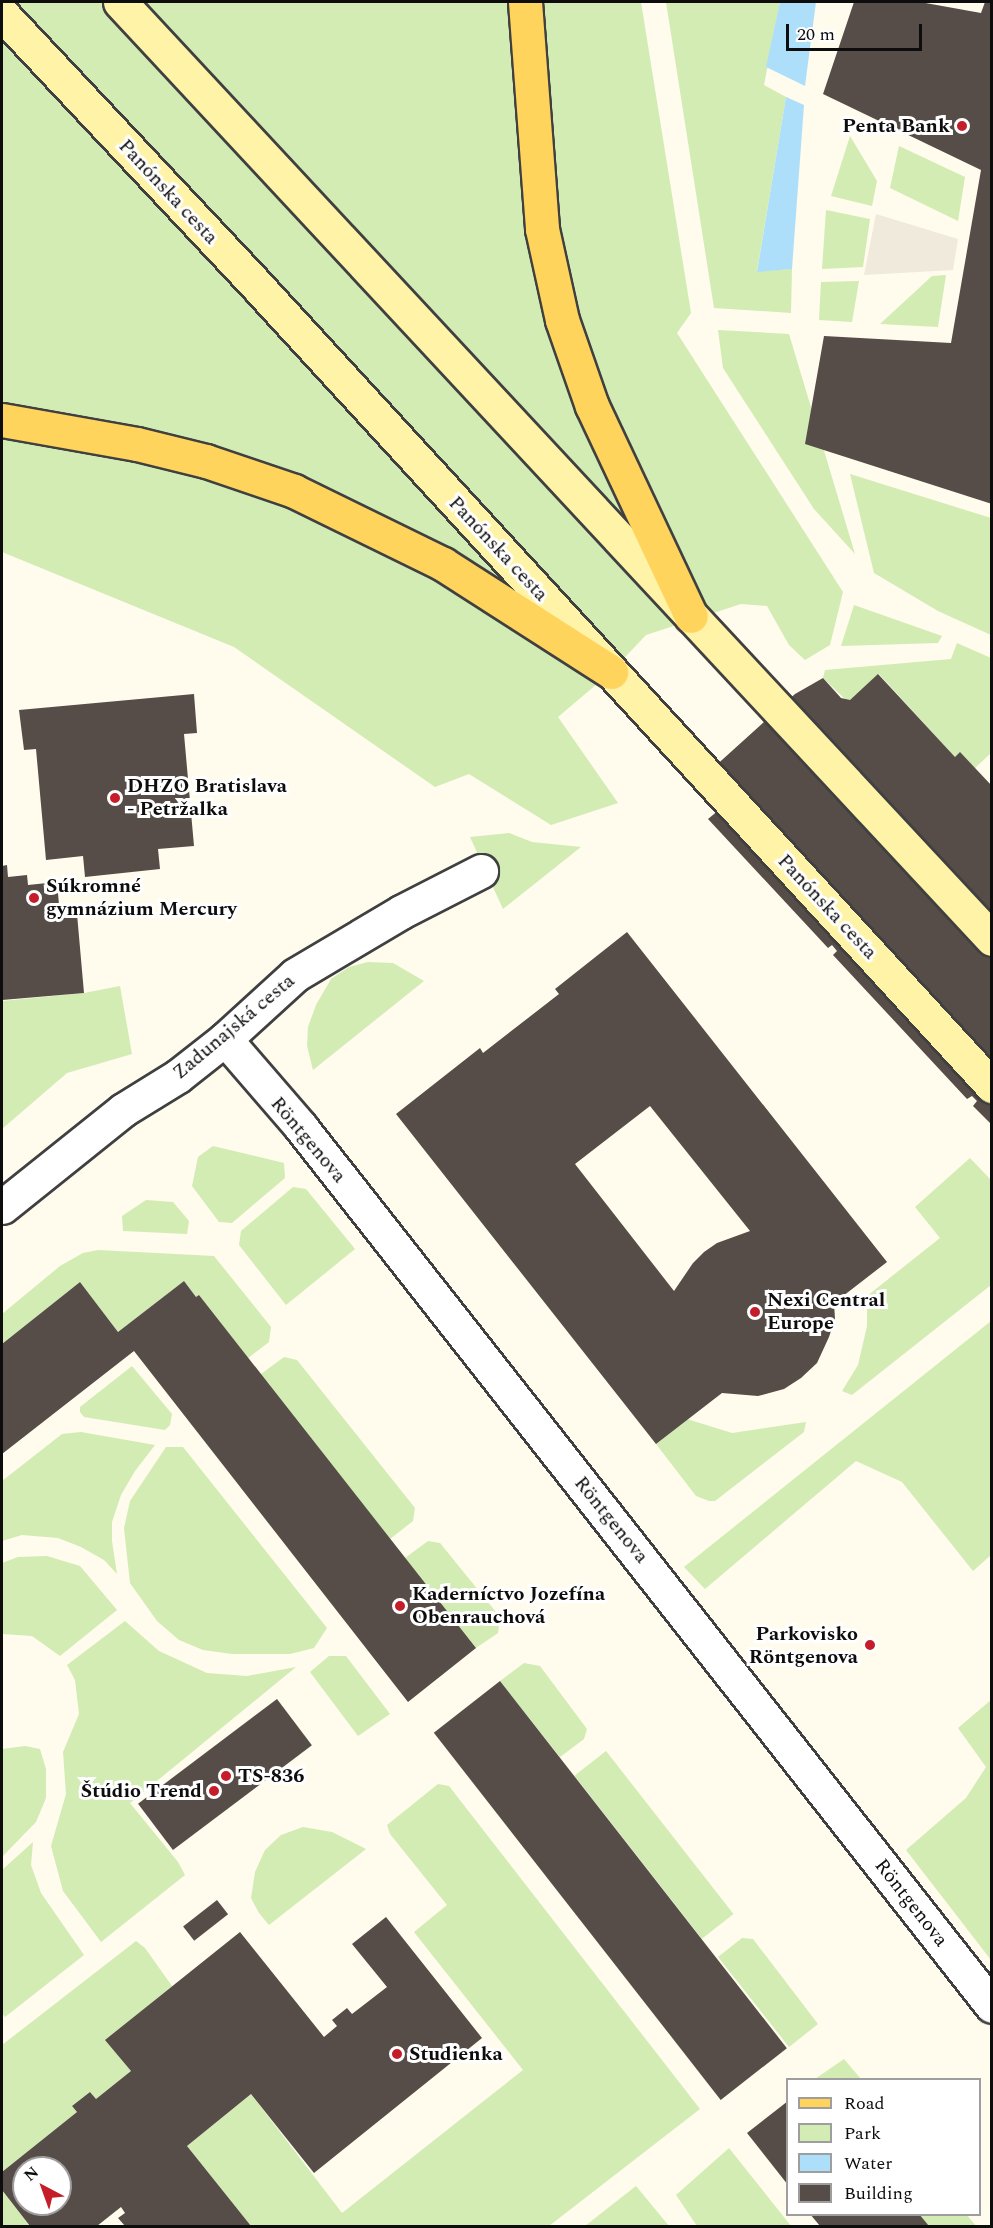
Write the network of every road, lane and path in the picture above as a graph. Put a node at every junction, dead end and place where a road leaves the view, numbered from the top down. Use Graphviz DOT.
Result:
graph roads {
  1 [pos="120,2"];
  2 [pos="525,2"];
  3 [pos="2,14"];
  4 [pos="2,420"];
  5 [pos="693,618"];
  6 [pos="611,672"];
  7 [pos="481,871"];
  8 [pos="992,939"];
  9 [pos="225,1040"];
  10 [pos="992,1086"];
  11 [pos="2,1207"];
  12 [pos="992,2006"];
  1 -- 5 [label="main road"];
  2 -- 5 [label="main road"];
  3 -- 6 [label="main road, Panónska cesta"];
  4 -- 6 [label="main road"];
  5 -- 8 [label="main road"];
  6 -- 10 [label="main road, Panónska cesta"];
  7 -- 9 [label="street, Zadunajská cesta"];
  9 -- 11 [label="street, Zadunajská cesta"];
  9 -- 12 [label="street, Röntgenova"];
}
